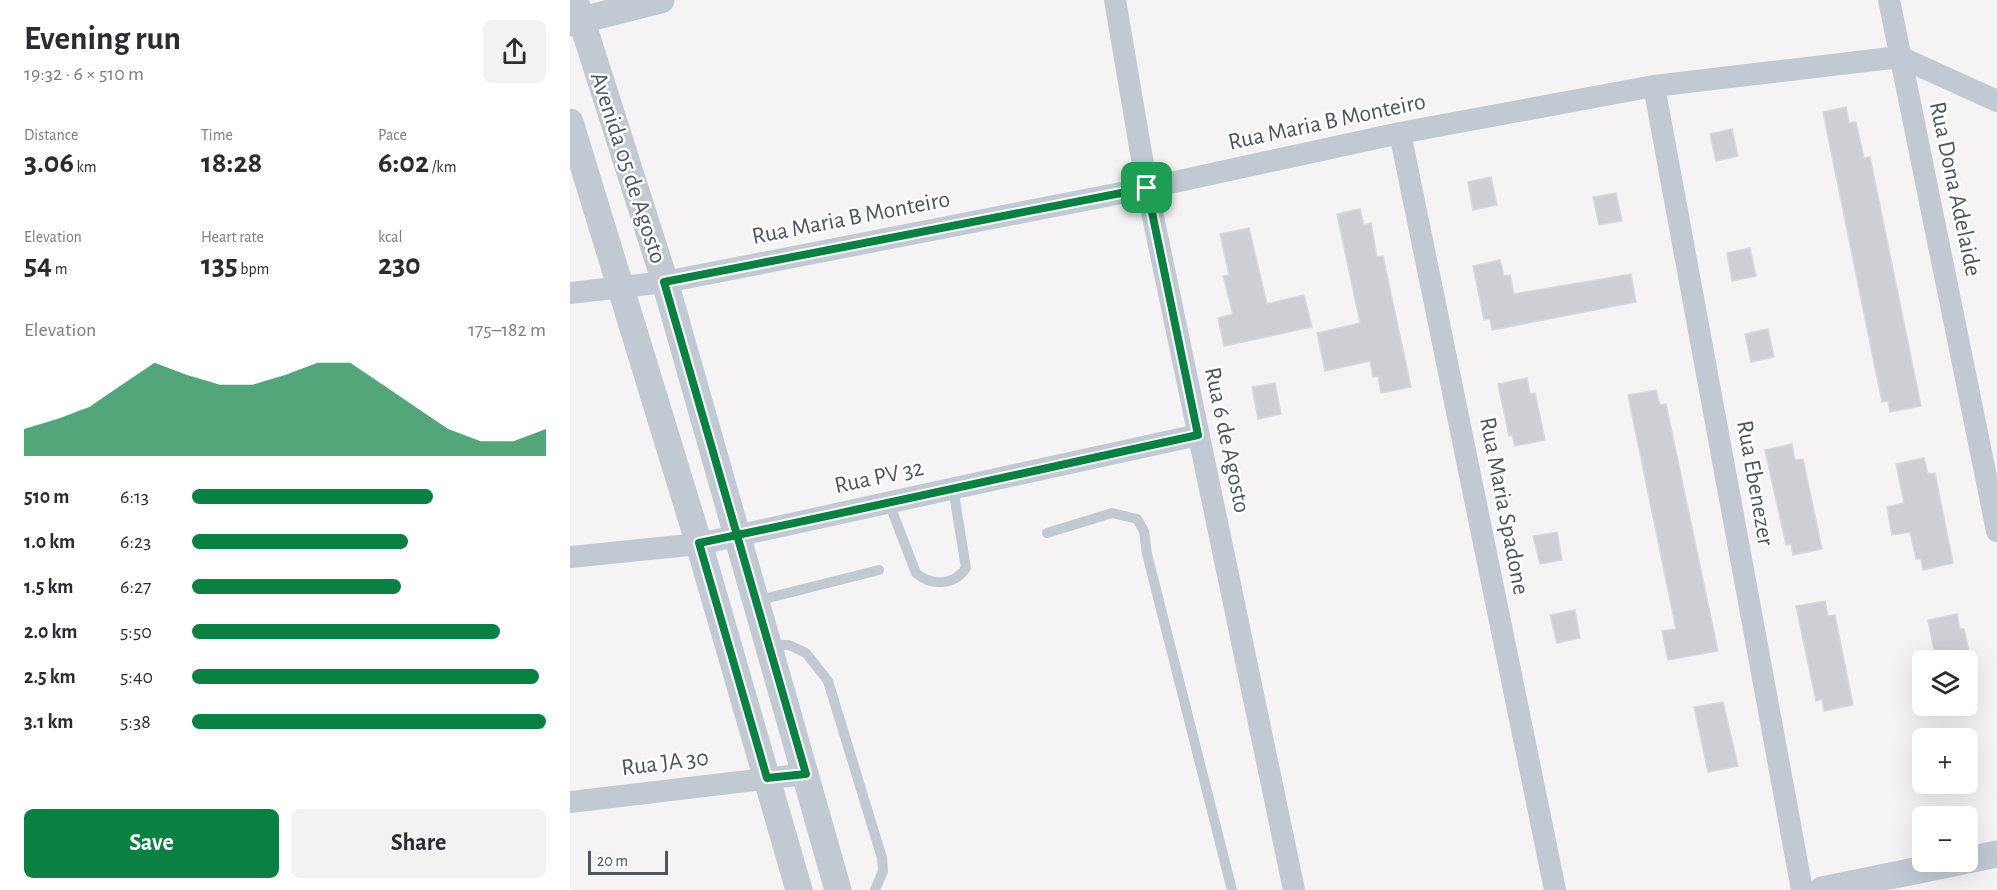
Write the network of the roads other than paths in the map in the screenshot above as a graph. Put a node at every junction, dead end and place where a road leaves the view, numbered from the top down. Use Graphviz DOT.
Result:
graph roads {
  1 [pos="661,0"];
  2 [pos="1115,0"];
  3 [pos="1888,0"];
  4 [pos="575,14"];
  5 [pos="1900,57"];
  6 [pos="1654,86"];
  7 [pos="1997,101"];
  8 [pos="570,122"];
  9 [pos="1400,133"];
  10 [pos="1147,188"];
  11 [pos="664,282"];
  12 [pos="620,287"];
  13 [pos="570,293"];
  14 [pos="1198,435"];
  15 [pos="953,488"];
  16 [pos="889,503"];
  17 [pos="1997,531"];
  18 [pos="1047,533"];
  19 [pos="737,536"];
  20 [pos="699,543"];
  21 [pos="570,557"];
  22 [pos="879,570"];
  23 [pos="755,601"];
  24 [pos="769,645"];
  25 [pos="806,774"];
  26 [pos="767,778"];
  27 [pos="570,802"];
  28 [pos="1997,854"];
  29 [pos="1978,858"];
  30 [pos="1912,871"];
  31 [pos="799,890"];
  32 [pos="838,890"];
  33 [pos="875,890"];
  34 [pos="1232,890"];
  35 [pos="1294,890"];
  36 [pos="1554,890"];
  37 [pos="1802,890"];
  38 [pos="1822,890"];
  1 -- 4 [label="street"];
  2 -- 10 [label="street, Rua 6 de Agosto"];
  3 -- 5 [label="street, Rua Dona Adelaide"];
  4 -- 11 [label="street, Avenida 05 de Agosto"];
  5 -- 6 [label="street, Rua Maria B Monteiro"];
  5 -- 7 [label="street"];
  5 -- 17 [label="street, Rua Dona Adelaide"];
  6 -- 9 [label="street, Rua Maria B Monteiro"];
  6 -- 37 [label="street, Rua Ebenezer"];
  8 -- 12 [label="street, Avenida 05 de Agosto"];
  9 -- 10 [label="street, Rua Maria B Monteiro"];
  9 -- 36 [label="street, Rua Maria Spadone"];
  10 -- 11 [label="street, Rua Maria B Monteiro"];
  10 -- 14 [label="street, Rua 6 de Agosto"];
  11 -- 12 [label="street, Rua Maria B Monteiro"];
  11 -- 19 [label="street, Avenida 05 de Agosto"];
  12 -- 13 [label="street, Rua Maria B Monteiro"];
  12 -- 20 [label="street, Avenida 05 de Agosto"];
  14 -- 15 [label="street, Rua PV 32"];
  14 -- 35 [label="street, Rua 6 de Agosto"];
  15 -- 16 [label="street, Rua PV 32"];
  15 -- 16 [label="lane"];
  16 -- 19 [label="street, Rua PV 32"];
  18 -- 34 [label="lane"];
  19 -- 20 [label="street, Rua PV 32"];
  19 -- 23 [label="street, Avenida 05 de Agosto"];
  20 -- 21 [label="street, Rua PV 32"];
  20 -- 26 [label="street, Avenida 05 de Agosto"];
  22 -- 23 [label="lane"];
  23 -- 24 [label="street, Avenida 05 de Agosto"];
  24 -- 25 [label="street, Avenida 05 de Agosto"];
  24 -- 33 [label="lane"];
  25 -- 26 [label="street, Rua JA 30"];
  25 -- 32 [label="street, Avenida 05 de Agosto"];
  26 -- 27 [label="street, Rua JA 30"];
  26 -- 31 [label="street, Avenida 05 de Agosto"];
  28 -- 29 [label="street"];
  30 -- 38 [label="street"];
}
